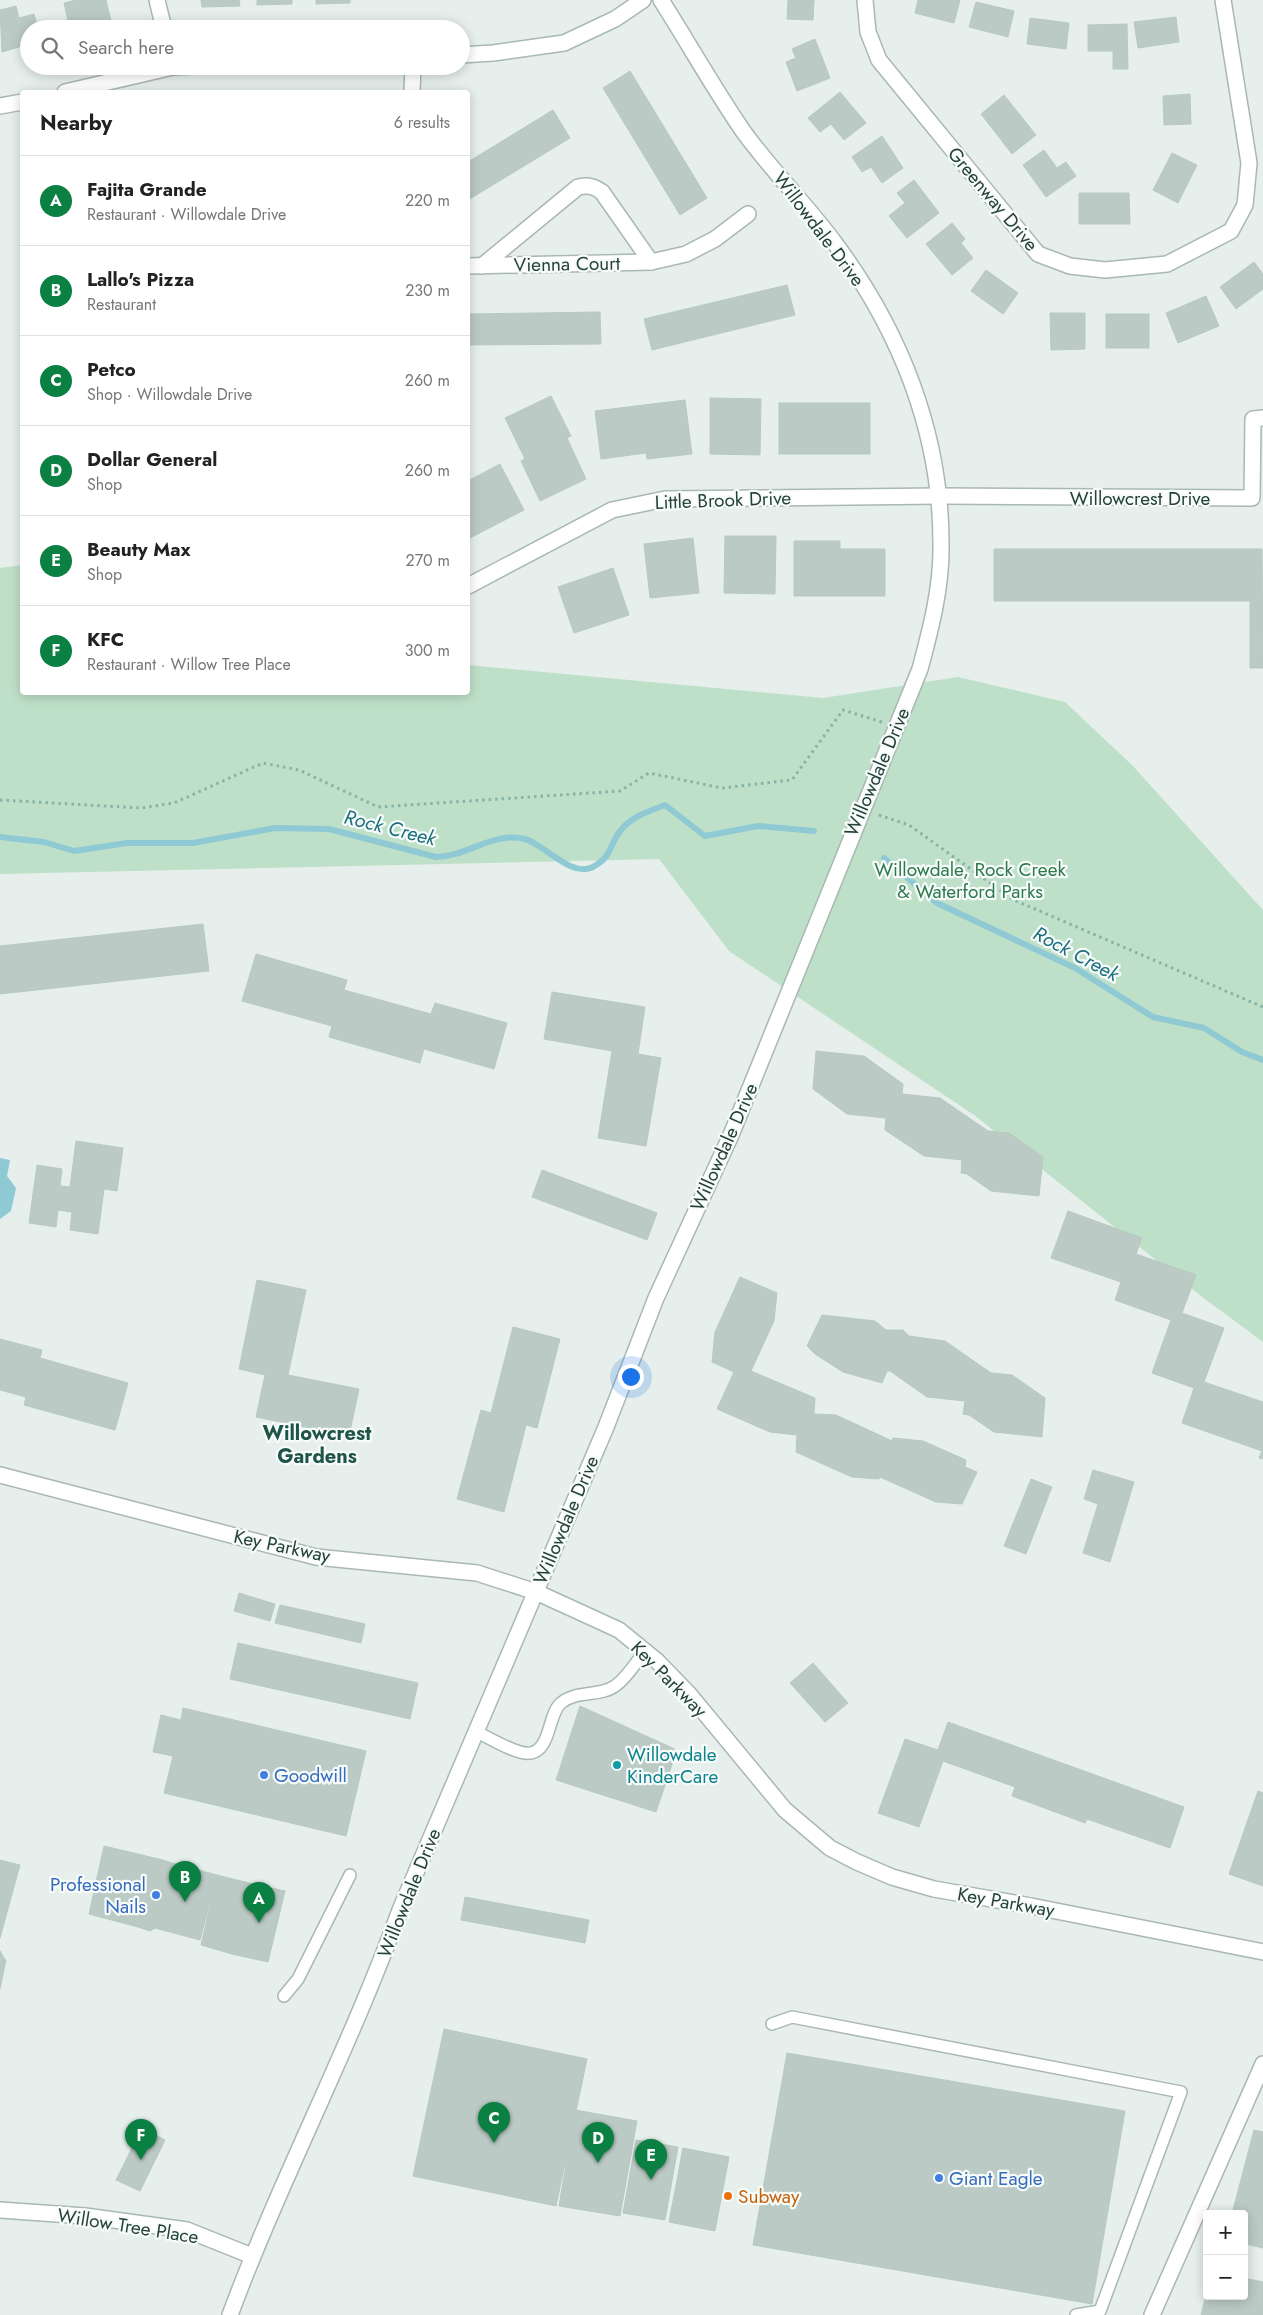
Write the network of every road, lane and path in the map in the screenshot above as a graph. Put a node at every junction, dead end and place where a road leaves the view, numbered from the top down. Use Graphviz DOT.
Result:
graph roads {
  1 [pos="157,0"];
  2 [pos="643,0"];
  3 [pos="661,0"];
  4 [pos="865,0"];
  5 [pos="1223,0"];
  6 [pos="162,20"];
  7 [pos="470,54"];
  8 [pos="138,75"];
  9 [pos="413,75"];
  10 [pos="74,90"];
  11 [pos="412,90"];
  12 [pos="20,102"];
  13 [pos="0,106"];
  14 [pos="748,214"];
  15 [pos="651,262"];
  16 [pos="475,266"];
  17 [pos="1263,418"];
  18 [pos="939,496"];
  19 [pos="470,585"];
  20 [pos="897,726"];
  21 [pos="0,800"];
  22 [pos="862,810"];
  23 [pos="1263,1007"];
  24 [pos="0,1475"];
  25 [pos="536,1592"];
  26 [pos="645,1651"];
  27 [pos="475,1731"];
  28 [pos="350,1875"];
  29 [pos="1263,1952"];
  30 [pos="284,1996"];
  31 [pos="772,2024"];
  32 [pos="1263,2064"];
  33 [pos="0,2210"];
  34 [pos="252,2256"];
  35 [pos="230,2315"];
  36 [pos="1076,2315"];
  37 [pos="1152,2315"];
  1 -- 6 [label="street"];
  2 -- 7 [label="street"];
  3 -- 18 [label="street, Willowdale Drive"];
  4 -- 5 [label="street, Greenway Drive"];
  8 -- 10 [label="street"];
  9 -- 11 [label="street"];
  12 -- 13 [label="street"];
  14 -- 15 [label="street, Vienna Court"];
  15 -- 16 [label="street, Vienna Court"];
  15 -- 16 [label="street, Vienna Court"];
  17 -- 18 [label="street, Willowcrest Drive"];
  18 -- 19 [label="street, Little Brook Drive"];
  18 -- 20 [label="street, Willowdale Drive"];
  20 -- 21 [label="path"];
  20 -- 22 [label="street, Willowdale Drive"];
  22 -- 23 [label="path"];
  22 -- 25 [label="street, Willowdale Drive"];
  24 -- 25 [label="street, Key Parkway"];
  25 -- 26 [label="street, Key Parkway"];
  25 -- 27 [label="street, Willowdale Drive"];
  26 -- 27 [label="lane"];
  26 -- 29 [label="street, Key Parkway"];
  27 -- 34 [label="street, Willowdale Drive"];
  28 -- 30 [label="lane"];
  31 -- 36 [label="lane"];
  32 -- 37 [label="street"];
  33 -- 34 [label="street, Willow Tree Place"];
  34 -- 35 [label="street, Willowdale Drive"];
}
